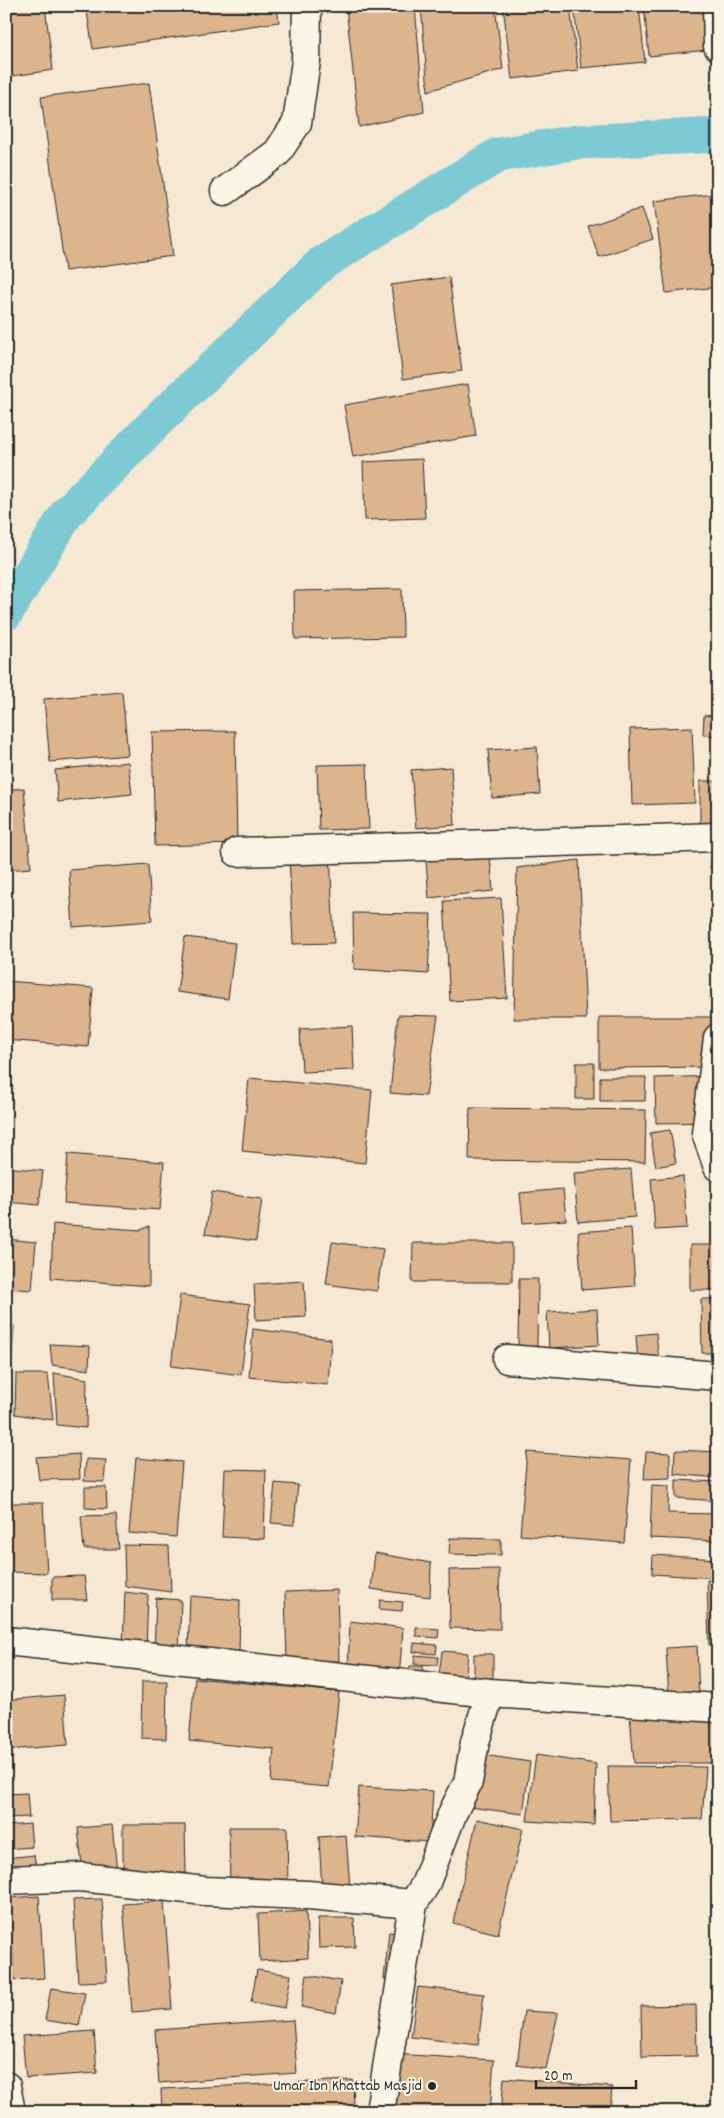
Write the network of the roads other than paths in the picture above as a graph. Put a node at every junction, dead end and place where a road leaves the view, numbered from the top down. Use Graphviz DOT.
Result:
graph roads {
  1 [pos="307,6"];
  2 [pos="717,6"];
  3 [pos="718,46"];
  4 [pos="225,191"];
  5 [pos="718,837"];
  6 [pos="237,852"];
  7 [pos="718,1038"];
  8 [pos="718,1167"];
  9 [pos="507,1359"];
  10 [pos="718,1376"];
  11 [pos="6,1641"];
  12 [pos="490,1694"];
  13 [pos="718,1708"];
  14 [pos="6,1880"];
  15 [pos="413,1904"];
  16 [pos="6,2086"];
  17 [pos="11,2112"];
  18 [pos="380,2112"];
  1 -- 4 [label="street"];
  2 -- 3 [label="street"];
  5 -- 6 [label="street"];
  7 -- 8 [label="street"];
  9 -- 10 [label="street"];
  11 -- 12 [label="street"];
  12 -- 13 [label="street"];
  12 -- 15 [label="street"];
  14 -- 15 [label="street"];
  15 -- 18 [label="street"];
  16 -- 17 [label="street"];
}
